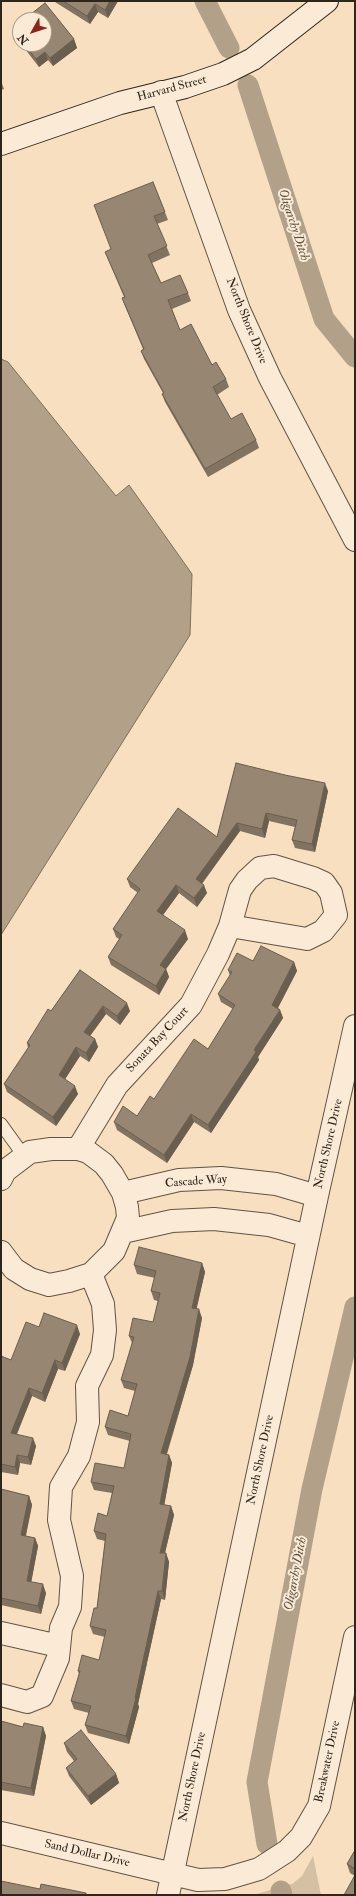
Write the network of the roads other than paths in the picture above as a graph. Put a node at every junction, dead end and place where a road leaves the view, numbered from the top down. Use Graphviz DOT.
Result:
graph roads {
  1 [pos="327,1"];
  2 [pos="161,92"];
  3 [pos="1,144"];
  4 [pos="355,540"];
  5 [pos="230,926"];
  6 [pos="355,1026"];
  7 [pos="1,1124"];
  8 [pos="78,1149"];
  9 [pos="24,1156"];
  10 [pos="1,1179"];
  11 [pos="123,1193"];
  12 [pos="317,1196"];
  13 [pos="123,1232"];
  14 [pos="308,1236"];
  15 [pos="1,1252"];
  16 [pos="90,1274"];
  17 [pos="1,1633"];
  18 [pos="355,1637"];
  19 [pos="58,1646"];
  20 [pos="1,1695"];
  21 [pos="1,1833"];
  22 [pos="173,1874"];
  23 [pos="168,1895"];
  1 -- 2 [label="street, Harvard Street"];
  2 -- 3 [label="street, Harvard Street"];
  2 -- 4 [label="street, North Shore Drive"];
  5 -- 5 [label="street, Sonata Bay Court"];
  5 -- 8 [label="street, Sonata Bay Court"];
  6 -- 12 [label="street, North Shore Drive"];
  7 -- 9 [label="lane"];
  8 -- 9 [label="street"];
  8 -- 11 [label="street"];
  9 -- 10 [label="street"];
  11 -- 12 [label="street, Cascade Way"];
  11 -- 13 [label="street"];
  12 -- 14 [label="street, North Shore Drive"];
  13 -- 14 [label="street"];
  13 -- 16 [label="street"];
  14 -- 22 [label="street, North Shore Drive"];
  15 -- 16 [label="street"];
  16 -- 19 [label="street"];
  17 -- 19 [label="street"];
  18 -- 22 [label="street, Breakwater Drive"];
  19 -- 20 [label="street"];
  21 -- 22 [label="street, Sand Dollar Drive"];
  22 -- 23 [label="street, North Shore Drive"];
}
